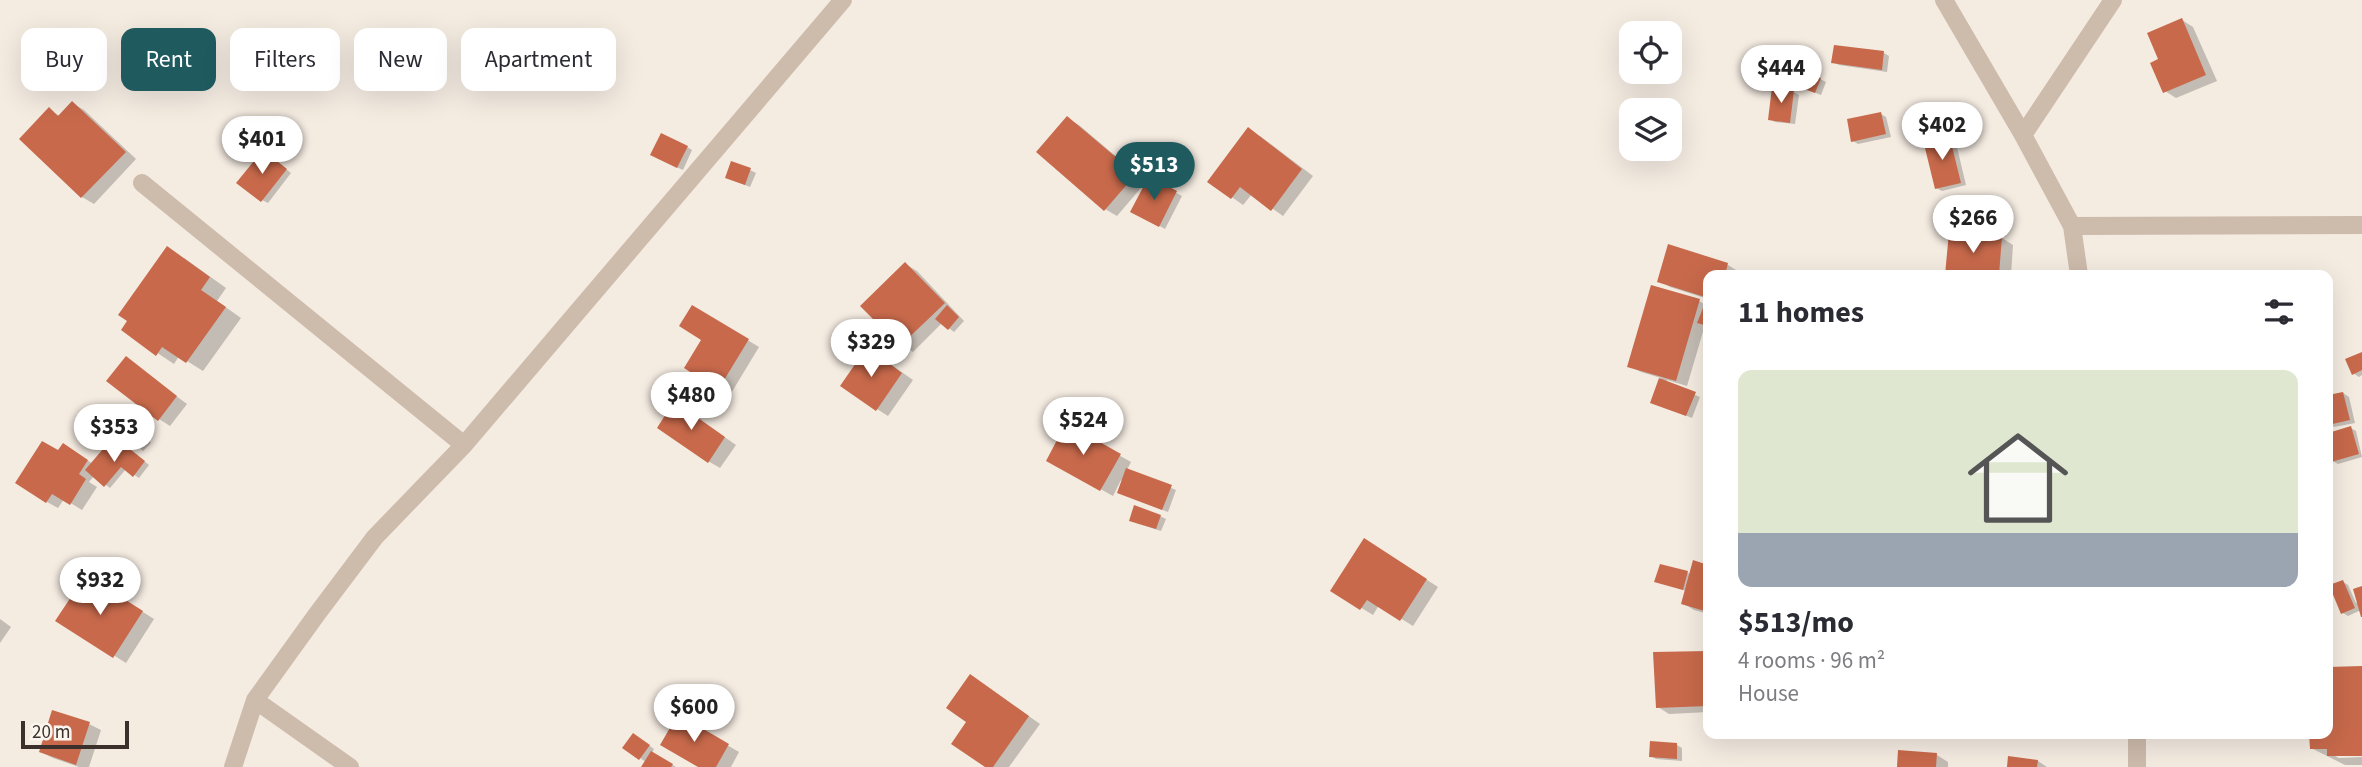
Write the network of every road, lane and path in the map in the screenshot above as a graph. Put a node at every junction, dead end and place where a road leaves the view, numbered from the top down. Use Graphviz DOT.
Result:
graph roads {
  1 [pos="844,0"];
  2 [pos="1944,0"];
  3 [pos="2113,0"];
  4 [pos="2023,135"];
  5 [pos="142,183"];
  6 [pos="2362,225"];
  7 [pos="2072,226"];
  8 [pos="2078,270"];
  9 [pos="464,445"];
  10 [pos="256,700"];
  11 [pos="2137,739"];
  12 [pos="233,767"];
  13 [pos="349,767"];
  14 [pos="2137,767"];
  1 -- 9 [label="street"];
  2 -- 4 [label="street"];
  3 -- 4 [label="street"];
  4 -- 7 [label="street"];
  5 -- 9 [label="street"];
  6 -- 7 [label="street"];
  7 -- 8 [label="street"];
  9 -- 10 [label="street"];
  10 -- 12 [label="street"];
  10 -- 13 [label="street"];
  11 -- 14 [label="street"];
}
